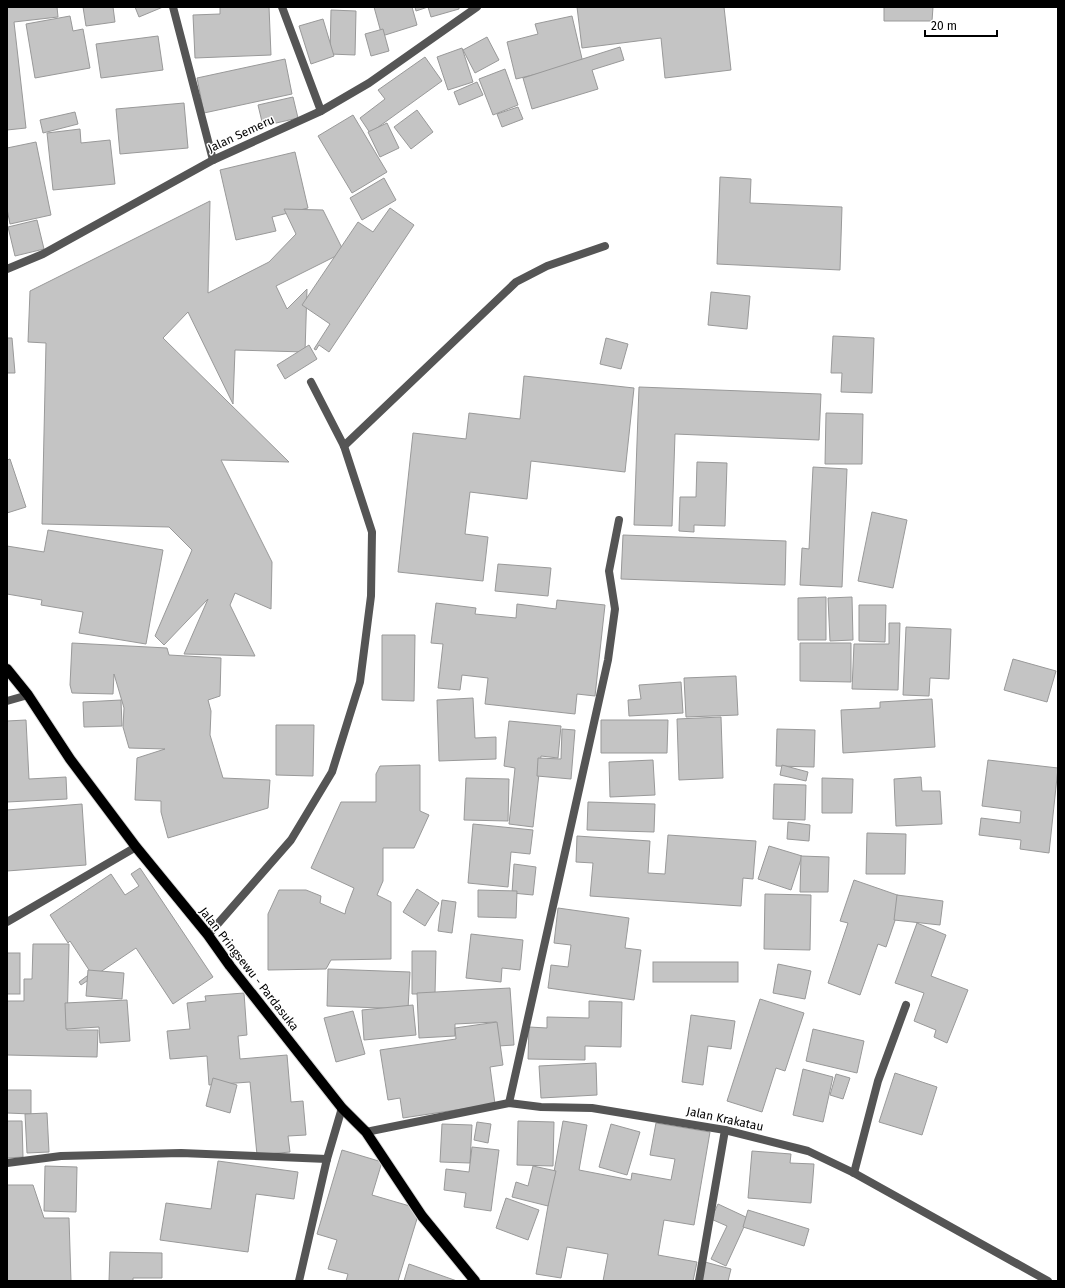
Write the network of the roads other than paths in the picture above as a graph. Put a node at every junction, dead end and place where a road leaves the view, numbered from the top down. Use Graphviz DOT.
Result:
graph roads {
  1 [pos="173,7"];
  2 [pos="282,7"];
  3 [pos="477,7"];
  4 [pos="320,111"];
  5 [pos="213,160"];
  6 [pos="606,246"];
  7 [pos="7,269"];
  8 [pos="311,382"];
  9 [pos="344,446"];
  10 [pos="619,520"];
  11 [pos="7,669"];
  12 [pos="28,695"];
  13 [pos="7,701"];
  14 [pos="136,847"];
  15 [pos="7,922"];
  16 [pos="208,935"];
  17 [pos="906,1005"];
  18 [pos="509,1103"];
  19 [pos="342,1108"];
  20 [pos="726,1130"];
  21 [pos="366,1132"];
  22 [pos="327,1159"];
  23 [pos="7,1163"];
  24 [pos="854,1173"];
  25 [pos="299,1281"];
  26 [pos="474,1281"];
  27 [pos="699,1281"];
  28 [pos="1048,1281"];
  1 -- 5 [label="street"];
  2 -- 4 [label="street"];
  3 -- 4 [label="street, Jalan Semeru"];
  4 -- 5 [label="street, Jalan Semeru"];
  5 -- 7 [label="street, Jalan Semeru"];
  6 -- 9 [label="street"];
  8 -- 9 [label="street"];
  9 -- 16 [label="street"];
  10 -- 18 [label="street"];
  11 -- 12 [label="main road, Jalan Pringsewu - Pardasuka"];
  12 -- 13 [label="street"];
  12 -- 14 [label="main road, Jalan Pringsewu - Pardasuka"];
  14 -- 15 [label="street"];
  14 -- 16 [label="main road, Jalan Pringsewu - Pardasuka"];
  16 -- 19 [label="main road, Jalan Pringsewu - Pardasuka"];
  17 -- 24 [label="street"];
  18 -- 20 [label="street, Jalan Krakatau"];
  18 -- 21 [label="street, Jalan Krakatau"];
  19 -- 21 [label="main road, Jalan Pringsewu - Pardasuka"];
  19 -- 22 [label="street"];
  20 -- 24 [label="street, Jalan Krakatau"];
  20 -- 27 [label="street"];
  21 -- 26 [label="main road, Jalan Pringsewu - Pardasuka"];
  22 -- 23 [label="street"];
  22 -- 25 [label="street"];
  24 -- 28 [label="street, Jalan Krakatau"];
}
